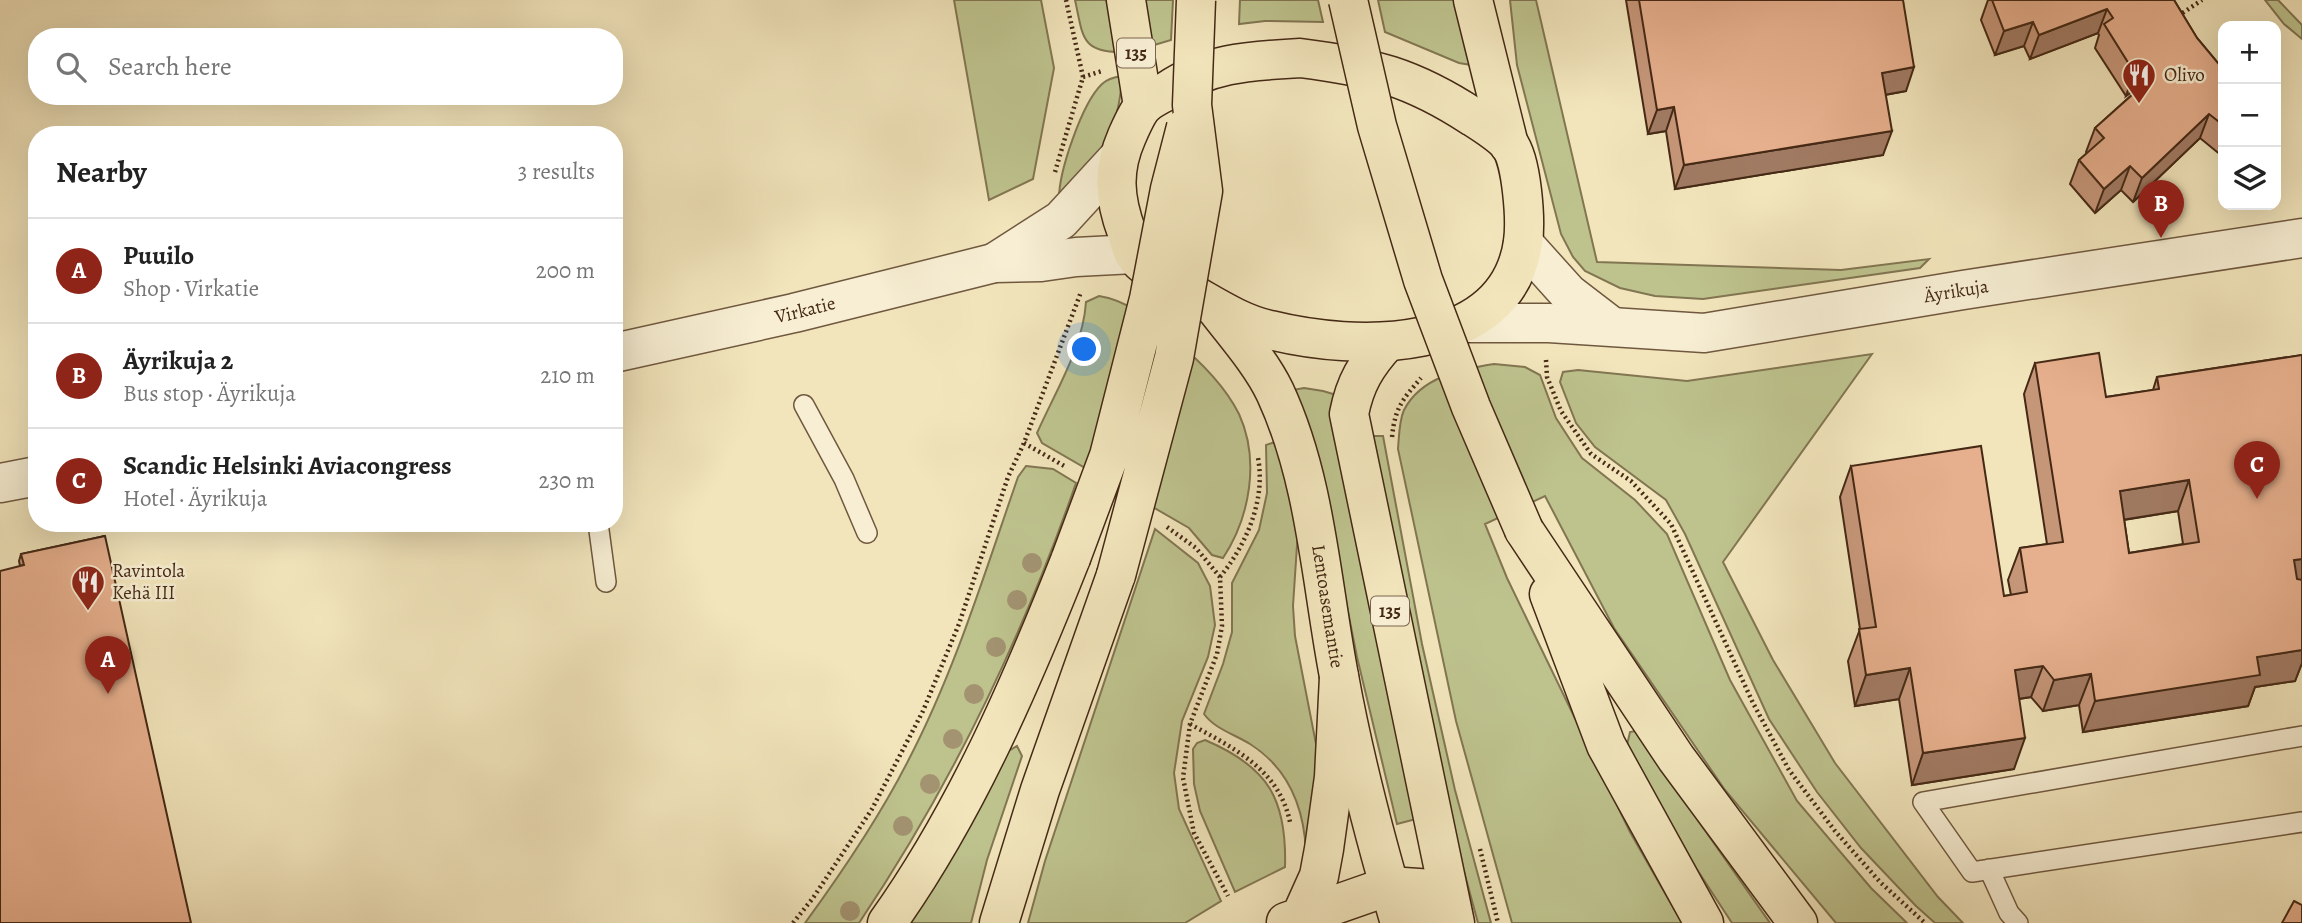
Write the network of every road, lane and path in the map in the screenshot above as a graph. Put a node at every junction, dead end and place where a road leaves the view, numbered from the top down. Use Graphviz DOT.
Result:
graph roads {
  1 [pos="1066,0"];
  2 [pos="1126,0"];
  3 [pos="1196,0"];
  4 [pos="1348,0"];
  5 [pos="1473,0"];
  6 [pos="2202,0"];
  7 [pos="2175,18"];
  8 [pos="1192,105"];
  9 [pos="1143,106"];
  10 [pos="1510,145"];
  11 [pos="1117,159"];
  12 [pos="1061,220"];
  13 [pos="2302,238"];
  14 [pos="1523,243"];
  15 [pos="1134,254"];
  16 [pos="1076,257"];
  17 [pos="994,263"];
  18 [pos="1216,308"];
  19 [pos="1466,323"];
  20 [pos="1611,326"];
  21 [pos="1387,342"];
  22 [pos="623,351"];
  23 [pos="1546,359"];
  24 [pos="1422,377"];
  25 [pos="804,405"];
  26 [pos="1024,443"];
  27 [pos="1391,449"];
  28 [pos="1257,454"];
  29 [pos="1069,469"];
  30 [pos="28,477"];
  31 [pos="0,483"];
  32 [pos="1159,522"];
  33 [pos="1524,530"];
  34 [pos="599,532"];
  35 [pos="867,533"];
  36 [pos="1220,577"];
  37 [pos="606,582"];
  38 [pos="1339,677"];
  39 [pos="1190,724"];
  40 [pos="2302,736"];
  41 [pos="2302,822"];
  42 [pos="1290,829"];
  43 [pos="1480,848"];
  44 [pos="1989,869"];
  45 [pos="1389,886"];
  46 [pos="1228,896"];
  47 [pos="1451,907"];
  48 [pos="1293,919"];
  49 [pos="793,923"];
  50 [pos="887,923"];
  51 [pos="999,923"];
  52 [pos="1399,923"];
  53 [pos="1409,923"];
  54 [pos="1498,923"];
  55 [pos="1704,923"];
  56 [pos="1798,923"];
  57 [pos="1925,923"];
  58 [pos="2018,923"];
  1 -- 12 [label="path"];
  2 -- 9 [label="main road, 135"];
  3 -- 8 [label="main road, bridge"];
  4 -- 33 [label="main road, bridge"];
  5 -- 10 [label="main road"];
  6 -- 7 [label="path"];
  8 -- 50 [label="main road, bridge"];
  8 -- 51 [label="main road, bridge"];
  9 -- 10 [label="main road"];
  9 -- 11 [label="main road"];
  10 -- 14 [label="main road"];
  11 -- 12 [label="street, Virkatie"];
  11 -- 15 [label="main road"];
  12 -- 17 [label="street, Virkatie"];
  13 -- 20 [label="street, Äyrikuja"];
  14 -- 19 [label="main road"];
  14 -- 20 [label="street"];
  15 -- 16 [label="street, Virkatie"];
  15 -- 18 [label="main road"];
  16 -- 17 [label="street, Virkatie"];
  16 -- 26 [label="path"];
  17 -- 22 [label="street, Virkatie"];
  18 -- 21 [label="main road"];
  18 -- 38 [label="main road, Lentoasemantie"];
  19 -- 20 [label="street, Äyrikuja"];
  19 -- 21 [label="main road"];
  21 -- 47 [label="main road, 135"];
  23 -- 57 [label="path"];
  24 -- 27 [label="path"];
  25 -- 35 [label="lane"];
  26 -- 29 [label="path"];
  26 -- 49 [label="path"];
  28 -- 36 [label="path"];
  30 -- 31 [label="street"];
  32 -- 36 [label="path"];
  33 -- 55 [label="main road"];
  33 -- 56 [label="main road"];
  34 -- 37 [label="lane"];
  36 -- 39 [label="path"];
  38 -- 45 [label="main road, Lentoasemantie"];
  38 -- 48 [label="main road"];
  39 -- 42 [label="path"];
  39 -- 46 [label="path"];
  40 -- 44 [label="lane"];
  41 -- 44 [label="lane"];
  43 -- 54 [label="path"];
  44 -- 58 [label="lane"];
  45 -- 47 [label="main road"];
  45 -- 48 [label="main road"];
  45 -- 52 [label="main road, Lentoasemantie"];
  47 -- 53 [label="main road"];
}
